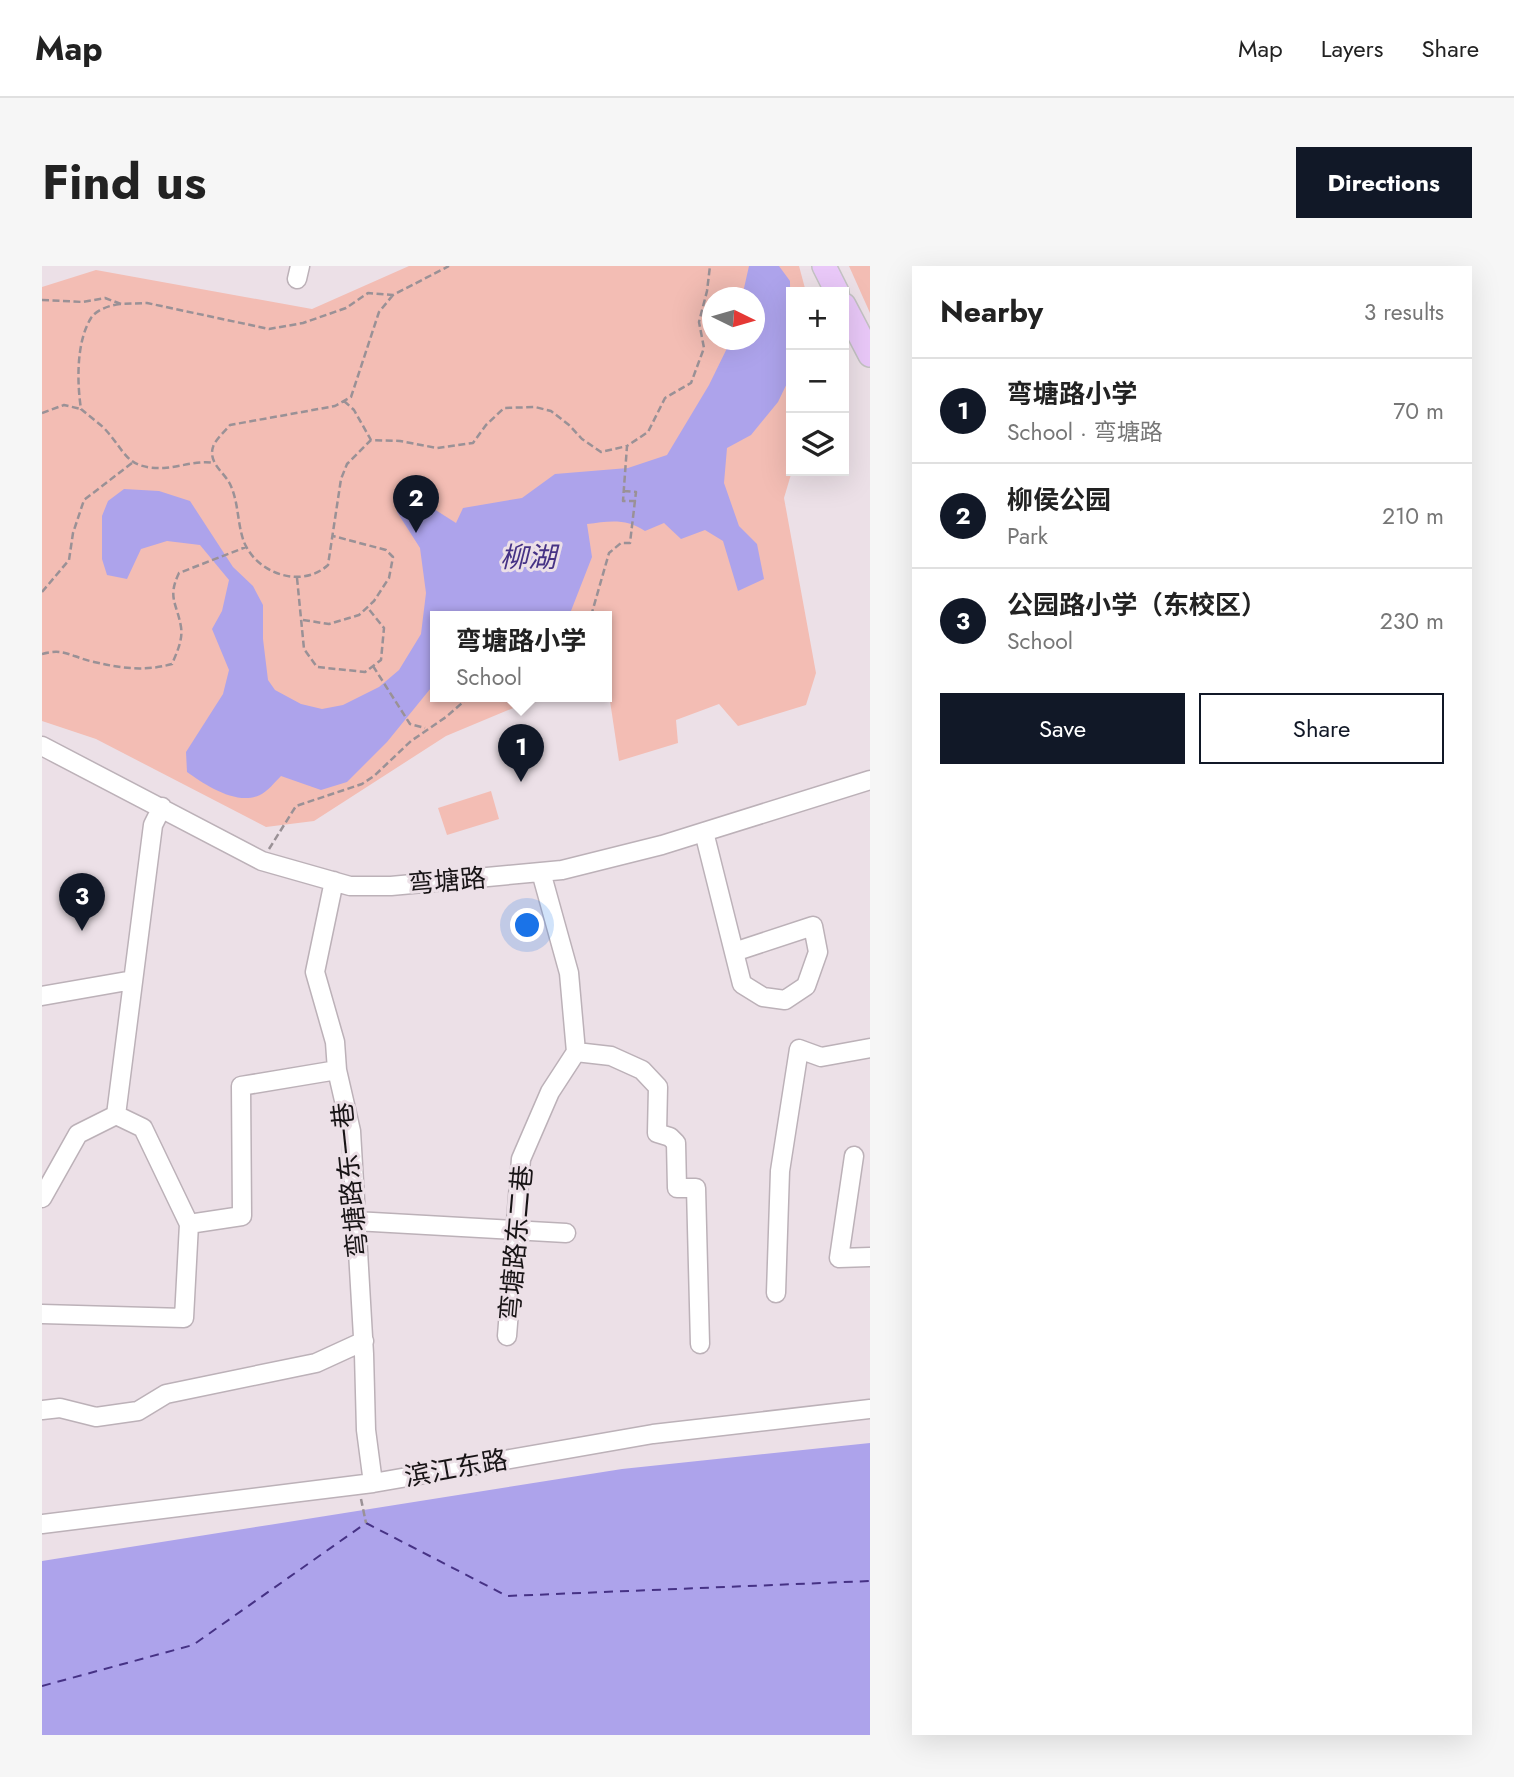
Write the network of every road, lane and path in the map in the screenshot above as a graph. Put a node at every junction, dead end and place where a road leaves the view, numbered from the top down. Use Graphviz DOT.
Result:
graph roads {
  1 [pos="449,266"];
  2 [pos="710,266"];
  3 [pos="824,266"];
  4 [pos="834,287"];
  5 [pos="393,295"];
  6 [pos="42,300"];
  7 [pos="121,304"];
  8 [pos="849,315"];
  9 [pos="870,355"];
  10 [pos="344,401"];
  11 [pos="81,409"];
  12 [pos="42,413"];
  13 [pos="371,440"];
  14 [pos="626,446"];
  15 [pos="132,463"];
  16 [pos="214,463"];
  17 [pos="623,491"];
  18 [pos="636,501"];
  19 [pos="333,536"];
  20 [pos="247,547"];
  21 [pos="297,577"];
  22 [pos="42,592"];
  23 [pos="367,607"];
  24 [pos="592,611"];
  25 [pos="302,620"];
  26 [pos="42,654"];
  27 [pos="373,666"];
  28 [pos="463,702"];
  29 [pos="427,729"];
  30 [pos="42,746"];
  31 [pos="870,780"];
  32 [pos="162,807"];
  33 [pos="704,832"];
  34 [pos="262,861"];
  35 [pos="541,872"];
  36 [pos="334,881"];
  37 [pos="734,952"];
  38 [pos="133,980"];
  39 [pos="42,996"];
  40 [pos="870,1048"];
  41 [pos="576,1052"];
  42 [pos="337,1070"];
  43 [pos="116,1115"];
  44 [pos="854,1156"];
  45 [pos="42,1198"];
  46 [pos="355,1221"];
  47 [pos="189,1224"];
  48 [pos="516,1230"];
  49 [pos="566,1233"];
  50 [pos="870,1257"];
  51 [pos="776,1293"];
  52 [pos="42,1314"];
  53 [pos="507,1336"];
  54 [pos="363,1341"];
  55 [pos="700,1344"];
  56 [pos="870,1409"];
  57 [pos="42,1410"];
  58 [pos="366,1484"];
  59 [pos="366,1523"];
  60 [pos="42,1524"];
  1 -- 5 [label="path"];
  2 -- 14 [label="path"];
  3 -- 4 [label="main road"];
  5 -- 7 [label="path"];
  5 -- 10 [label="path"];
  6 -- 7 [label="path"];
  7 -- 11 [label="path"];
  8 -- 9 [label="main road"];
  10 -- 13 [label="path"];
  10 -- 16 [label="path"];
  11 -- 12 [label="path"];
  11 -- 15 [label="path"];
  13 -- 14 [label="path"];
  13 -- 19 [label="path"];
  14 -- 17 [label="path"];
  15 -- 16 [label="path"];
  15 -- 22 [label="path"];
  16 -- 20 [label="path"];
  17 -- 18 [label="path"];
  17 -- 18 [label="path"];
  18 -- 24 [label="path"];
  19 -- 21 [label="path"];
  19 -- 23 [label="path"];
  20 -- 21 [label="path"];
  20 -- 26 [label="path"];
  21 -- 25 [label="path"];
  23 -- 25 [label="path"];
  23 -- 27 [label="path"];
  25 -- 27 [label="path"];
  27 -- 29 [label="path"];
  28 -- 29 [label="path"];
  29 -- 34 [label="path"];
  30 -- 32 [label="street, 弯塘路"];
  31 -- 33 [label="street, 弯塘路"];
  32 -- 34 [label="street, 弯塘路"];
  32 -- 38 [label="street"];
  33 -- 35 [label="street, 弯塘路"];
  33 -- 37 [label="street"];
  34 -- 36 [label="street, 弯塘路"];
  35 -- 36 [label="street, 弯塘路"];
  35 -- 41 [label="street"];
  36 -- 42 [label="street, 弯塘路东一巷"];
  37 -- 37 [label="street"];
  38 -- 39 [label="street"];
  38 -- 43 [label="street"];
  40 -- 51 [label="street"];
  41 -- 48 [label="street, 弯塘路东二巷"];
  41 -- 55 [label="street"];
  42 -- 46 [label="street, 弯塘路东一巷"];
  42 -- 47 [label="street"];
  43 -- 45 [label="street"];
  43 -- 47 [label="street"];
  44 -- 50 [label="street"];
  46 -- 48 [label="street"];
  46 -- 54 [label="street, 弯塘路东一巷"];
  47 -- 52 [label="street"];
  48 -- 49 [label="street"];
  48 -- 53 [label="street, 弯塘路东二巷"];
  54 -- 57 [label="street"];
  54 -- 58 [label="street, 弯塘路东一巷"];
  56 -- 58 [label="street, 滨江东路"];
  58 -- 59 [label="path"];
  58 -- 60 [label="street, 滨江东路"];
}
